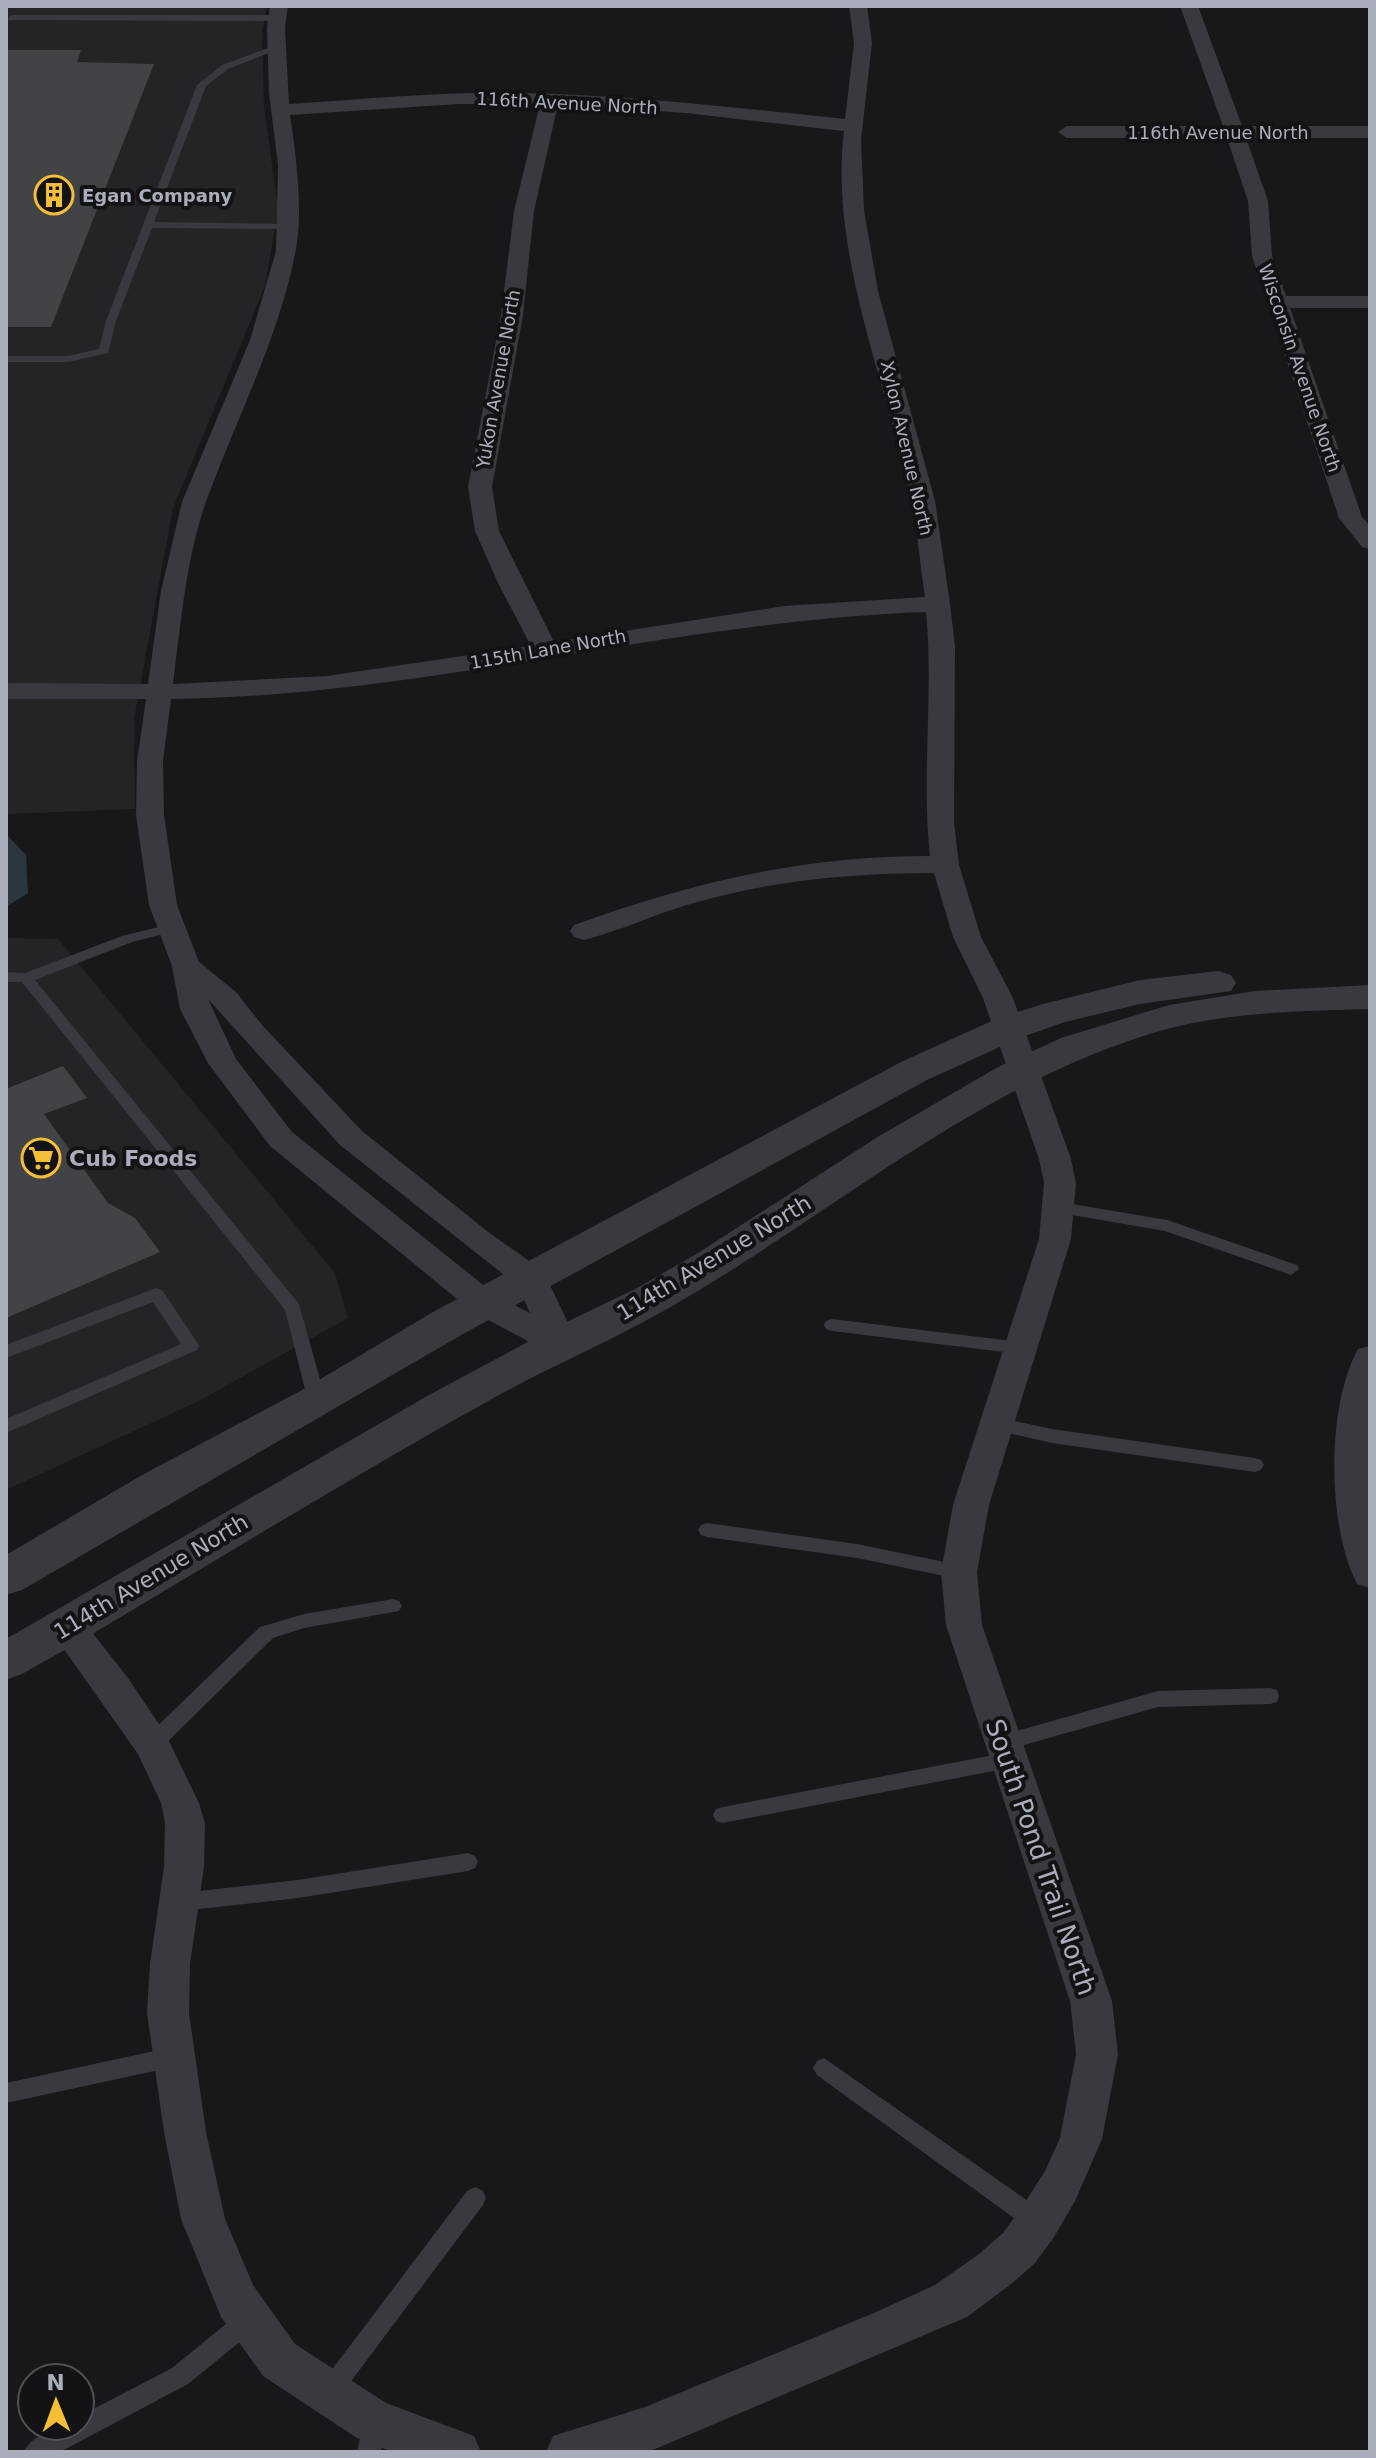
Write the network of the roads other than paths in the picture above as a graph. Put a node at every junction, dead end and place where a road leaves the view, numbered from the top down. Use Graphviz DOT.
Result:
graph roads {
  1 [pos="17,6"];
  2 [pos="858,6"];
  3 [pos="1189,6"];
  4 [pos="279,10"];
  5 [pos="9,18"];
  6 [pos="277,48"];
  7 [pos="550,99"];
  8 [pos="280,110"];
  9 [pos="853,126"];
  10 [pos="1067,132"];
  11 [pos="1234,132"];
  12 [pos="1370,132"];
  13 [pos="148,225"];
  14 [pos="288,227"];
  15 [pos="1279,302"];
  16 [pos="1370,302"];
  17 [pos="6,359"];
  18 [pos="1370,542"];
  19 [pos="938,604"];
  20 [pos="545,648"];
  21 [pos="6,691"];
  22 [pos="158,691"];
  23 [pos="945,865"];
  24 [pos="171,928"];
  25 [pos="584,931"];
  26 [pos="186,966"];
  27 [pos="6,977"];
  28 [pos="26,978"];
  29 [pos="1370,980"];
  30 [pos="1370,997"];
  31 [pos="1009,1028"];
  32 [pos="1024,1070"];
  33 [pos="1060,1208"];
  34 [pos="1291,1269"];
  35 [pos="531,1279"];
  36 [pos="485,1304"];
  37 [pos="832,1325"];
  38 [pos="561,1343"];
  39 [pos="1020,1348"];
  40 [pos="6,1352"];
  41 [pos="1370,1358"];
  42 [pos="317,1401"];
  43 [pos="996,1424"];
  44 [pos="6,1426"];
  45 [pos="1255,1465"];
  46 [pos="707,1530"];
  47 [pos="959,1572"];
  48 [pos="1370,1574"];
  49 [pos="6,1577"];
  50 [pos="393,1606"];
  51 [pos="67,1628"];
  52 [pos="6,1661"];
  53 [pos="1270,1696"];
  54 [pos="152,1744"];
  55 [pos="1006,1752"];
  56 [pos="723,1815"];
  57 [pos="468,1862"];
  58 [pos="181,1902"];
  59 [pos="173,2057"];
  60 [pos="824,2068"];
  61 [pos="6,2093"];
  62 [pos="475,2198"];
  63 [pos="1038,2222"];
  64 [pos="251,2318"];
  65 [pos="328,2393"];
  66 [pos="371,2437"];
  67 [pos="36,2452"];
  68 [pos="458,2452"];
  69 [pos="569,2452"];
  1 -- 5 [label="lane"];
  2 -- 9 [label="street, Xylon Avenue North"];
  3 -- 11 [label="street, Wisconsin Avenue North"];
  4 -- 5 [label="lane"];
  4 -- 6 [label="street"];
  6 -- 8 [label="street"];
  6 -- 13 [label="lane"];
  7 -- 8 [label="street, 116th Avenue North"];
  7 -- 9 [label="street, 116th Avenue North"];
  7 -- 20 [label="street, Yukon Avenue North"];
  8 -- 14 [label="street"];
  9 -- 19 [label="street, Xylon Avenue North"];
  10 -- 11 [label="street, 116th Avenue North"];
  11 -- 12 [label="street, 116th Avenue North"];
  11 -- 15 [label="street, Wisconsin Avenue North"];
  13 -- 14 [label="lane"];
  13 -- 17 [label="lane"];
  14 -- 22 [label="street"];
  15 -- 16 [label="street"];
  15 -- 18 [label="street, Wisconsin Avenue North"];
  19 -- 20 [label="street, 115th Lane North"];
  19 -- 23 [label="street, Xylon Avenue North"];
  20 -- 22 [label="street, 115th Lane North"];
  21 -- 22 [label="street, 115th Lane North"];
  22 -- 24 [label="street"];
  23 -- 25 [label="street"];
  23 -- 31 [label="street, Xylon Avenue North"];
  24 -- 26 [label="street"];
  24 -- 28 [label="lane"];
  26 -- 35 [label="street"];
  26 -- 36 [label="street"];
  27 -- 28 [label="lane"];
  28 -- 42 [label="lane"];
  29 -- 31 [label="street"];
  30 -- 32 [label="street, 114th Avenue North"];
  31 -- 32 [label="street, Xylon Avenue North"];
  31 -- 35 [label="street"];
  32 -- 33 [label="street, South Pond Trail North"];
  32 -- 38 [label="street, 114th Avenue North"];
  33 -- 34 [label="lane"];
  33 -- 39 [label="street, South Pond Trail North"];
  35 -- 36 [label="street"];
  35 -- 38 [label="street"];
  36 -- 38 [label="street"];
  36 -- 42 [label="street"];
  37 -- 39 [label="lane"];
  38 -- 51 [label="street, 114th Avenue North"];
  39 -- 43 [label="street, South Pond Trail North"];
  40 -- 44 [label="lane"];
  41 -- 48 [label="street"];
  42 -- 49 [label="street"];
  43 -- 45 [label="lane"];
  43 -- 47 [label="street, South Pond Trail North"];
  46 -- 47 [label="lane"];
  47 -- 55 [label="street, South Pond Trail North"];
  50 -- 54 [label="lane"];
  51 -- 52 [label="street, 114th Avenue North"];
  51 -- 54 [label="street"];
  53 -- 55 [label="lane"];
  54 -- 58 [label="street"];
  55 -- 56 [label="lane"];
  55 -- 63 [label="street, South Pond Trail North"];
  57 -- 58 [label="lane"];
  58 -- 59 [label="street"];
  59 -- 61 [label="lane"];
  59 -- 64 [label="street"];
  60 -- 63 [label="lane"];
  62 -- 65 [label="lane"];
  63 -- 69 [label="street, South Pond Trail North"];
  64 -- 65 [label="street"];
  64 -- 67 [label="lane"];
  65 -- 66 [label="street"];
  66 -- 68 [label="street"];
}
